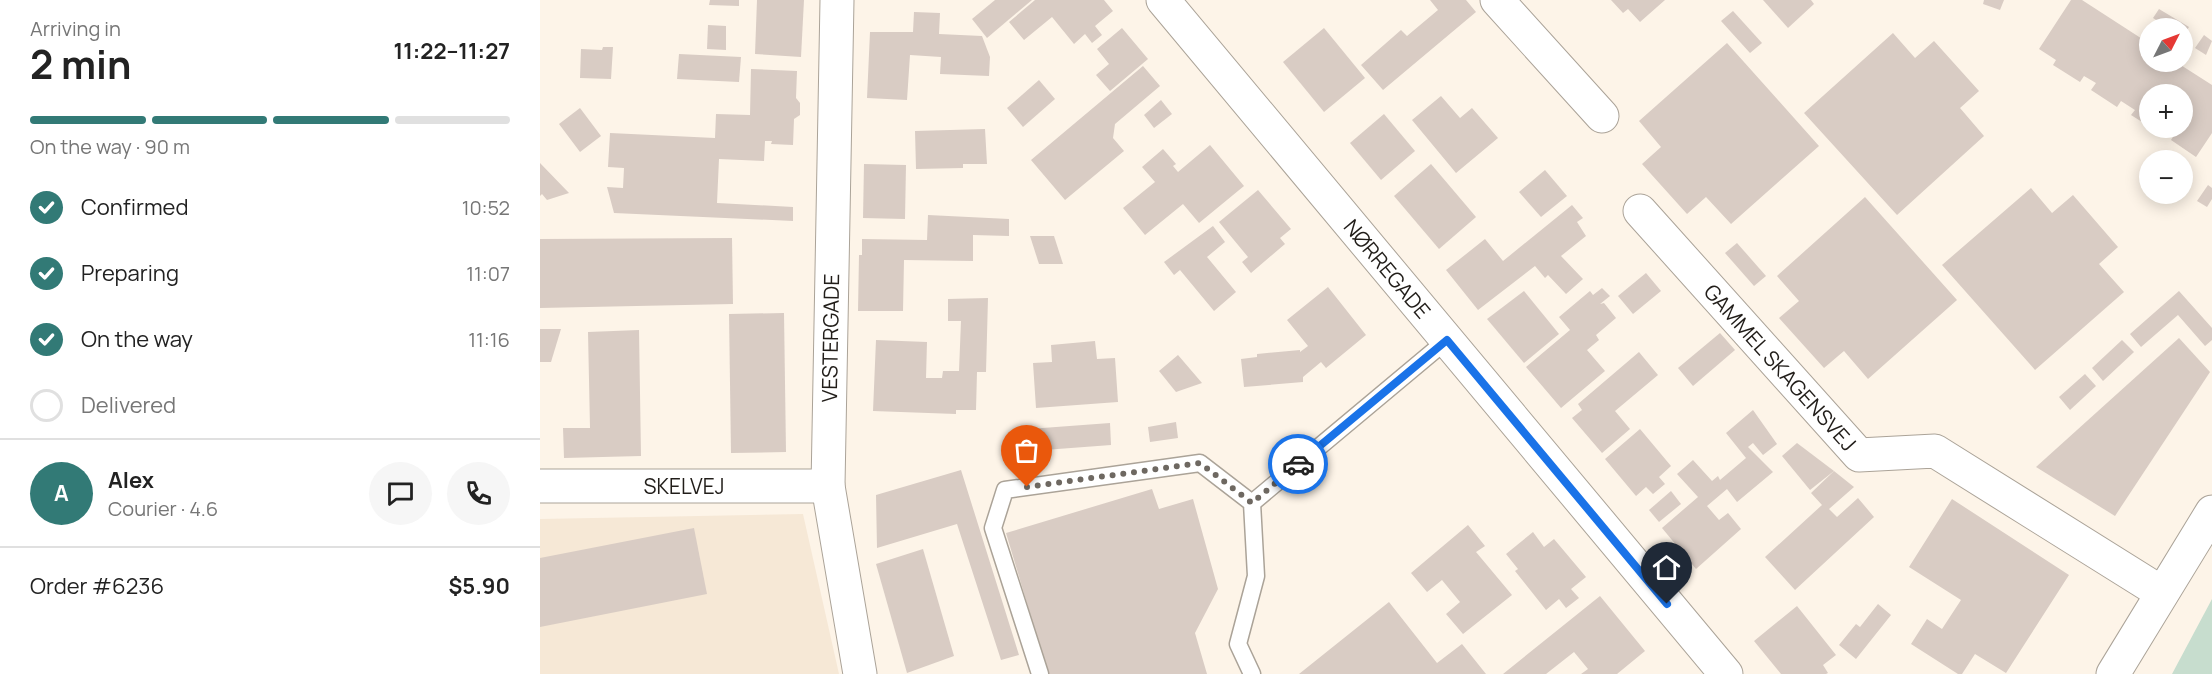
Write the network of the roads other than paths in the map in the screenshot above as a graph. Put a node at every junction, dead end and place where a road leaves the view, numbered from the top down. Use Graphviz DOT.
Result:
graph roads {
  1 [pos="837,0"];
  2 [pos="1163,0"];
  3 [pos="1497,0"];
  4 [pos="1602,116"];
  5 [pos="1640,212"];
  6 [pos="1447,340"];
  7 [pos="540,486"];
  8 [pos="828,486"];
  9 [pos="1252,503"];
  10 [pos="2212,512"];
  11 [pos="2162,593"];
  12 [pos="860,674"];
  13 [pos="1040,674"];
  14 [pos="1252,674"];
  15 [pos="1726,674"];
  16 [pos="2113,674"];
  1 -- 8 [label="street, VESTERGADE"];
  2 -- 6 [label="street, NØRREGADE"];
  3 -- 4 [label="street"];
  5 -- 11 [label="street, GAMMEL SKAGENSVEJ"];
  6 -- 9 [label="lane"];
  6 -- 15 [label="street, NØRREGADE"];
  7 -- 8 [label="street, SKELVEJ"];
  8 -- 12 [label="street, VESTERGADE"];
  9 -- 13 [label="lane"];
  9 -- 14 [label="lane"];
  10 -- 11 [label="street"];
  11 -- 16 [label="street"];
}
